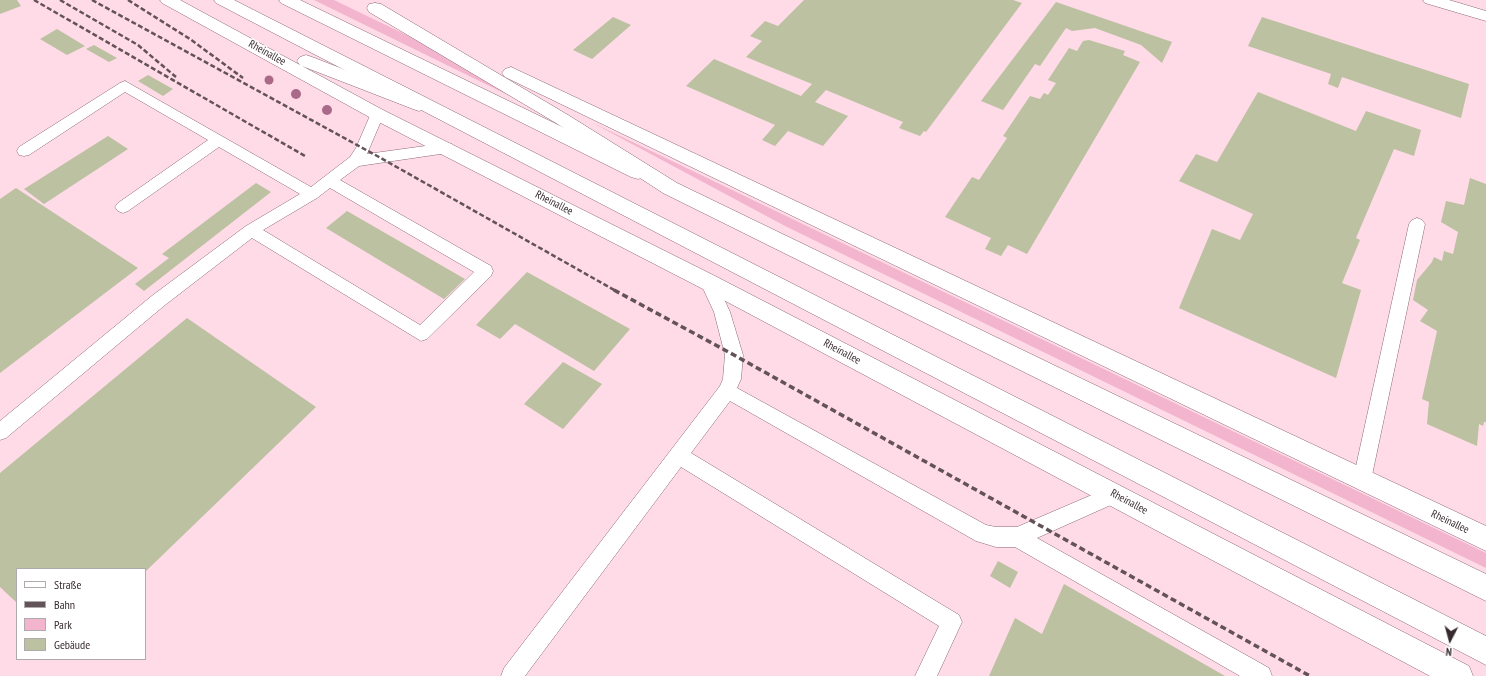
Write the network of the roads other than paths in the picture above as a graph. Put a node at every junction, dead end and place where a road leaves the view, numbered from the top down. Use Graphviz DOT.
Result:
graph roads {
  1 [pos="168,0"];
  2 [pos="222,0"];
  3 [pos="287,0"];
  4 [pos="1432,0"];
  5 [pos="1486,16"];
  6 [pos="224,30"];
  7 [pos="377,114"];
  8 [pos="446,116"];
  9 [pos="219,140"];
  10 [pos="447,148"];
  11 [pos="24,151"];
  12 [pos="355,161"];
  13 [pos="329,181"];
  14 [pos="670,188"];
  15 [pos="312,194"];
  16 [pos="123,207"];
  17 [pos="1417,224"];
  18 [pos="251,230"];
  19 [pos="708,282"];
  20 [pos="727,391"];
  21 [pos="0,432"];
  22 [pos="678,455"];
  23 [pos="1362,480"];
  24 [pos="1115,494"];
  25 [pos="1017,537"];
  26 [pos="1486,539"];
  27 [pos="1486,588"];
  28 [pos="1486,651"];
  29 [pos="512,676"];
  30 [pos="926,676"];
  31 [pos="1261,676"];
  32 [pos="1459,676"];
  1 -- 6 [label="street, Rheinallee"];
  2 -- 8 [label="street, Rheinallee"];
  3 -- 14 [label="street, Rheinallee"];
  4 -- 5 [label="street"];
  6 -- 7 [label="street, Rheinallee"];
  6 -- 8 [label="street, Rheinallee"];
  7 -- 10 [label="street, Rheinallee"];
  7 -- 12 [label="lane"];
  8 -- 28 [label="street, Rheinallee"];
  9 -- 11 [label="lane"];
  9 -- 15 [label="lane"];
  9 -- 16 [label="lane"];
  10 -- 12 [label="lane"];
  10 -- 19 [label="street, Rheinallee"];
  12 -- 13 [label="lane"];
  13 -- 15 [label="lane"];
  13 -- 18 [label="lane"];
  14 -- 23 [label="street, Rheinallee"];
  14 -- 27 [label="street, Rheinallee"];
  15 -- 18 [label="lane"];
  17 -- 23 [label="lane"];
  18 -- 21 [label="lane"];
  19 -- 20 [label="lane"];
  19 -- 24 [label="street, Rheinallee"];
  20 -- 22 [label="lane"];
  20 -- 25 [label="lane"];
  22 -- 29 [label="lane"];
  22 -- 30 [label="lane"];
  23 -- 26 [label="street, Rheinallee"];
  24 -- 25 [label="lane"];
  24 -- 32 [label="street, Rheinallee"];
  25 -- 31 [label="lane"];
}
